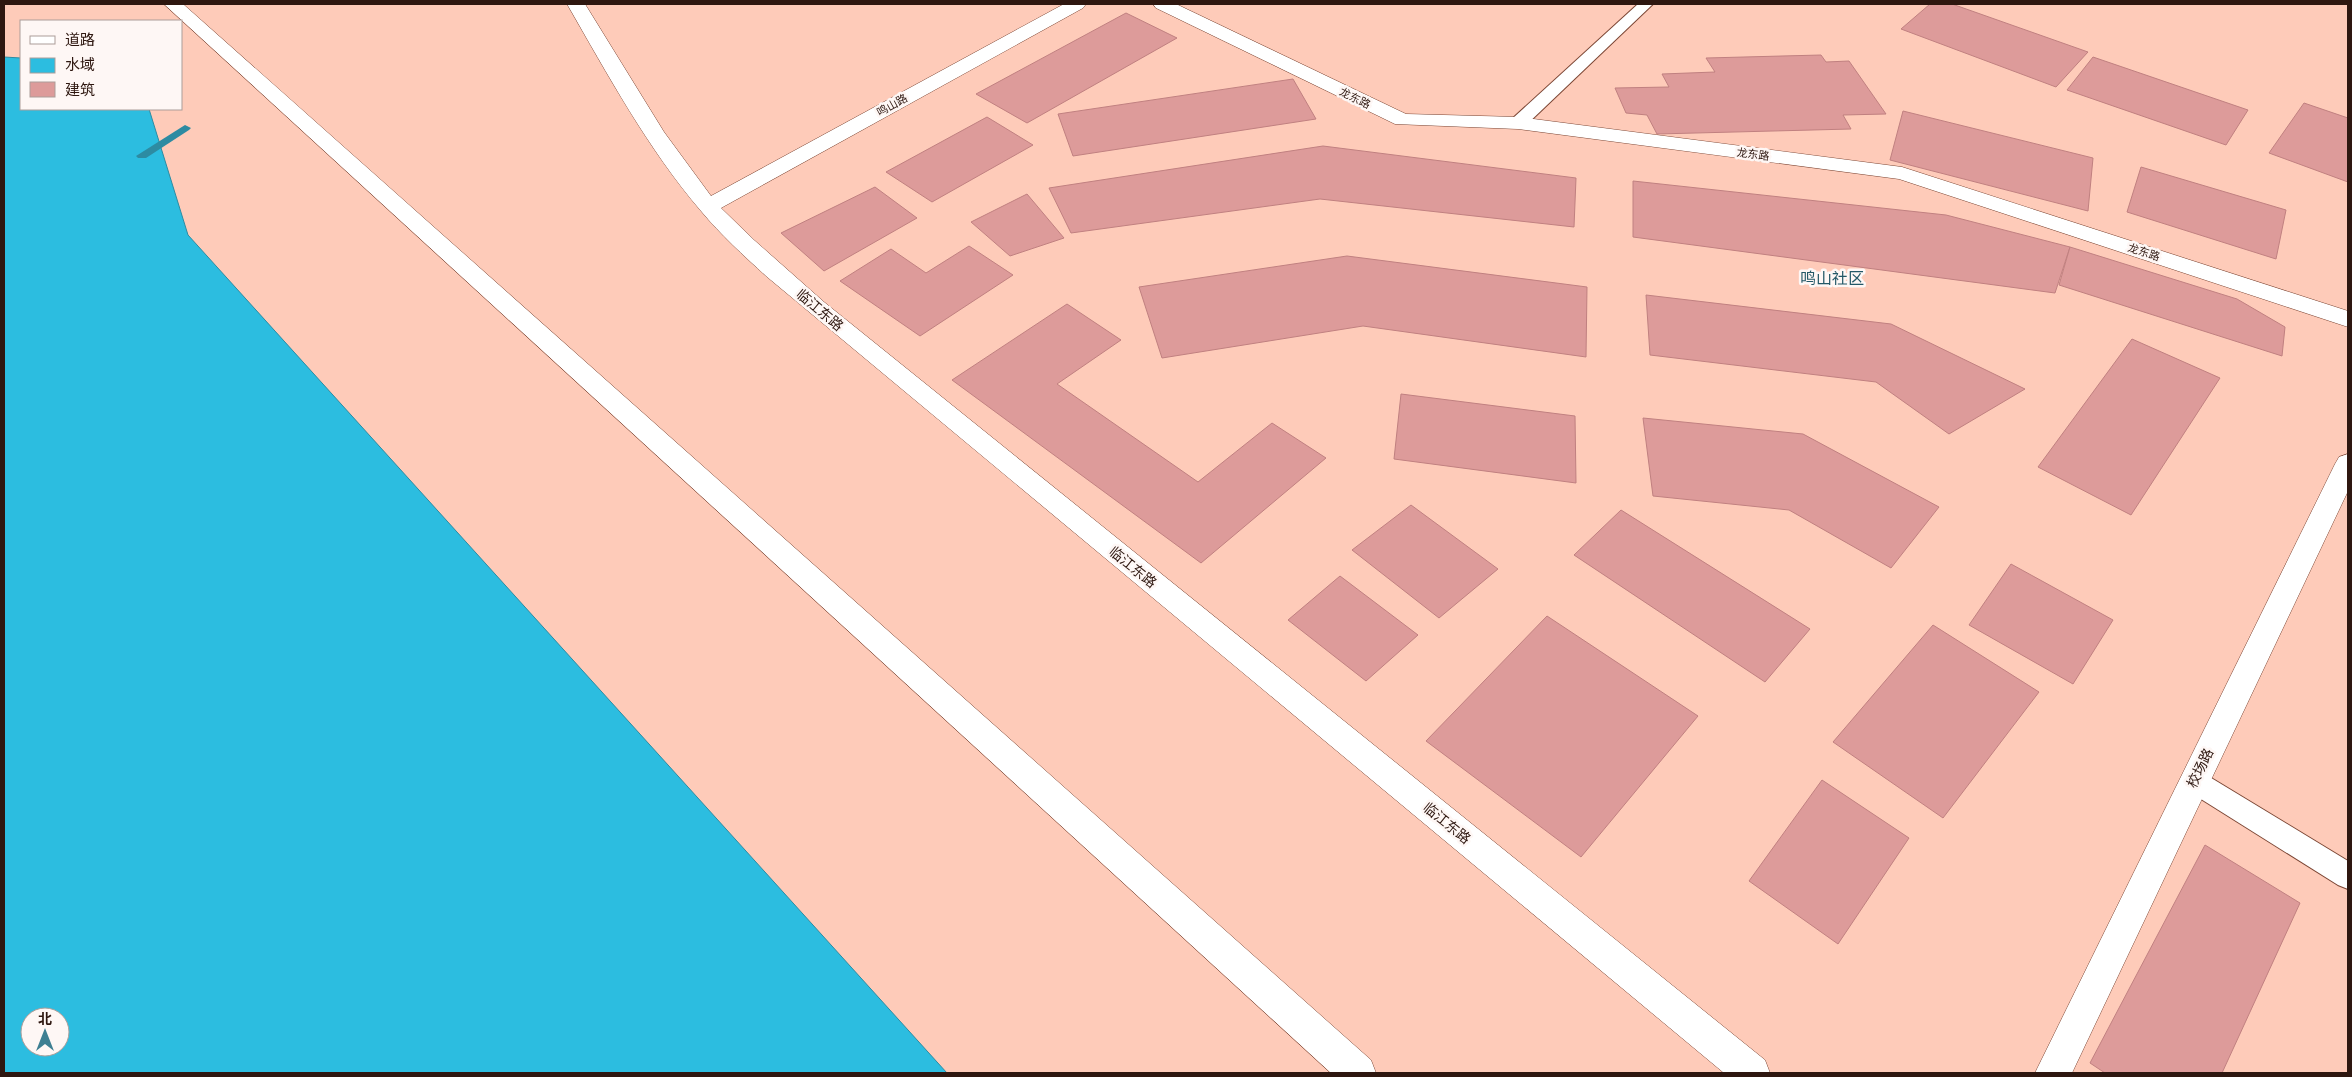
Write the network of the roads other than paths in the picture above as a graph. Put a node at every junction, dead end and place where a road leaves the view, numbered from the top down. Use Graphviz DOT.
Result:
graph roads {
  1 [pos="173,4"];
  2 [pos="576,4"];
  3 [pos="1077,4"];
  4 [pos="1162,4"];
  5 [pos="1646,4"];
  6 [pos="1518,123"];
  7 [pos="708,206"];
  8 [pos="2348,319"];
  9 [pos="2348,464"];
  10 [pos="2194,781"];
  11 [pos="2348,876"];
  12 [pos="1358,1073"];
  13 [pos="1752,1073"];
  14 [pos="2053,1073"];
  1 -- 12 [label="street"];
  2 -- 7 [label="street, 临江东路"];
  3 -- 7 [label="street, 鸣山路"];
  4 -- 6 [label="street, 龙东路"];
  5 -- 6 [label="lane"];
  6 -- 8 [label="street, 龙东路"];
  7 -- 13 [label="street, 临江东路"];
  9 -- 10 [label="street, 校场路"];
  10 -- 11 [label="lane"];
  10 -- 14 [label="street, 校场路"];
}
